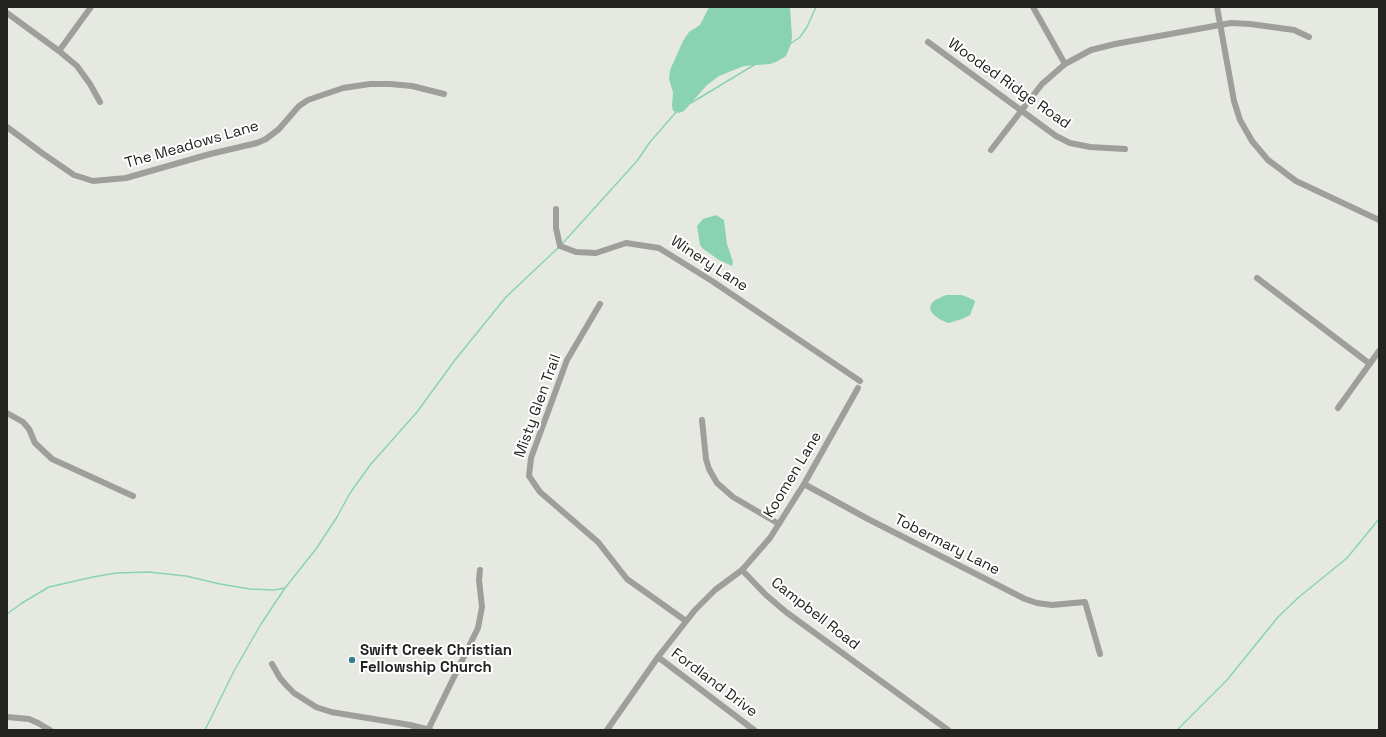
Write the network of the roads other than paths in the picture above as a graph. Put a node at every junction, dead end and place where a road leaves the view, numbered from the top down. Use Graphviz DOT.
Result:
graph roads {
  1 [pos="91,7"];
  2 [pos="1033,7"];
  3 [pos="1217,7"];
  4 [pos="7,13"];
  5 [pos="1220,24"];
  6 [pos="1309,37"];
  7 [pos="928,42"];
  8 [pos="60,51"];
  9 [pos="1065,64"];
  10 [pos="444,94"];
  11 [pos="100,102"];
  12 [pos="1021,111"];
  13 [pos="7,127"];
  14 [pos="1125,149"];
  15 [pos="991,150"];
  16 [pos="556,209"];
  17 [pos="1379,220"];
  18 [pos="1256,278"];
  19 [pos="600,304"];
  20 [pos="1379,351"];
  21 [pos="1370,364"];
  22 [pos="860,381"];
  23 [pos="858,388"];
  24 [pos="1338,408"];
  25 [pos="7,413"];
  26 [pos="702,420"];
  27 [pos="804,484"];
  28 [pos="133,496"];
  29 [pos="779,524"];
  30 [pos="480,570"];
  31 [pos="742,570"];
  32 [pos="686,621"];
  33 [pos="1100,654"];
  34 [pos="658,657"];
  35 [pos="272,664"];
  36 [pos="7,717"];
  37 [pos="50,730"];
  38 [pos="429,730"];
  39 [pos="607,730"];
  40 [pos="754,730"];
  41 [pos="948,730"];
  1 -- 8 [label="street"];
  2 -- 9 [label="street"];
  3 -- 5 [label="street"];
  4 -- 8 [label="street"];
  5 -- 6 [label="street"];
  5 -- 9 [label="street"];
  5 -- 17 [label="street"];
  7 -- 12 [label="street, Wooded Ridge Road"];
  8 -- 11 [label="street"];
  9 -- 12 [label="street"];
  10 -- 13 [label="street, The Meadows Lane"];
  12 -- 14 [label="street, Wooded Ridge Road"];
  12 -- 15 [label="street"];
  16 -- 22 [label="street, Winery Lane"];
  18 -- 21 [label="street"];
  19 -- 32 [label="street, Misty Glen Trail"];
  20 -- 21 [label="street"];
  21 -- 24 [label="street"];
  23 -- 27 [label="street, Koomen Lane"];
  25 -- 28 [label="street"];
  26 -- 29 [label="street"];
  27 -- 29 [label="street, Koomen Lane"];
  27 -- 33 [label="street, Tobermary Lane"];
  29 -- 31 [label="street, Koomen Lane"];
  30 -- 38 [label="street"];
  31 -- 32 [label="street"];
  31 -- 41 [label="street, Campbell Road"];
  32 -- 34 [label="street"];
  34 -- 39 [label="street"];
  34 -- 40 [label="street, Fordland Drive"];
  35 -- 38 [label="street"];
  36 -- 37 [label="street"];
}
